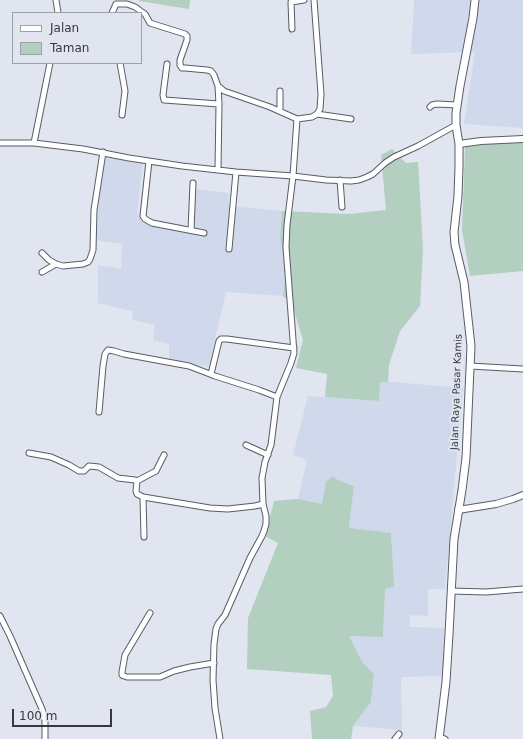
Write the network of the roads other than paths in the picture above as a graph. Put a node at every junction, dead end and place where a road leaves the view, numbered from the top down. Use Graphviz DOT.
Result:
graph roads {
  1 [pos="56,0"];
  2 [pos="304,0"];
  3 [pos="314,0"];
  4 [pos="475,0"];
  5 [pos="291,1"];
  6 [pos="58,12"];
  7 [pos="112,12"];
  8 [pos="292,29"];
  9 [pos="50,64"];
  10 [pos="120,64"];
  11 [pos="167,64"];
  12 [pos="218,86"];
  13 [pos="280,91"];
  14 [pos="218,104"];
  15 [pos="457,105"];
  16 [pos="430,107"];
  17 [pos="280,111"];
  18 [pos="317,114"];
  19 [pos="122,115"];
  20 [pos="297,119"];
  21 [pos="351,119"];
  22 [pos="456,126"];
  23 [pos="523,139"];
  24 [pos="0,143"];
  25 [pos="34,143"];
  26 [pos="459,144"];
  27 [pos="102,152"];
  28 [pos="149,161"];
  29 [pos="218,170"];
  30 [pos="236,172"];
  31 [pos="293,176"];
  32 [pos="340,180"];
  33 [pos="193,183"];
  34 [pos="342,207"];
  35 [pos="191,230"];
  36 [pos="204,233"];
  37 [pos="229,250"];
  38 [pos="42,253"];
  39 [pos="56,264"];
  40 [pos="42,272"];
  41 [pos="294,348"];
  42 [pos="470,366"];
  43 [pos="523,369"];
  44 [pos="211,374"];
  45 [pos="277,397"];
  46 [pos="99,412"];
  47 [pos="246,445"];
  48 [pos="29,453"];
  49 [pos="164,455"];
  50 [pos="268,455"];
  51 [pos="137,481"];
  52 [pos="523,496"];
  53 [pos="143,497"];
  54 [pos="262,504"];
  55 [pos="458,510"];
  56 [pos="144,537"];
  57 [pos="523,590"];
  58 [pos="451,591"];
  59 [pos="150,612"];
  60 [pos="0,616"];
  61 [pos="214,663"];
  62 [pos="441,738"];
  63 [pos="45,739"];
  64 [pos="220,739"];
  1 -- 6 [label="street"];
  2 -- 5 [label="street"];
  3 -- 18 [label="street"];
  4 -- 15 [label="main road, Jalan Raya Pasar Kamis"];
  5 -- 8 [label="street"];
  7 -- 12 [label="street"];
  9 -- 25 [label="street"];
  10 -- 19 [label="street"];
  11 -- 14 [label="street"];
  12 -- 14 [label="street"];
  12 -- 17 [label="street"];
  13 -- 17 [label="street"];
  14 -- 29 [label="street"];
  15 -- 16 [label="street"];
  15 -- 22 [label="main road, Jalan Raya Pasar Kamis"];
  17 -- 20 [label="street"];
  18 -- 20 [label="street"];
  18 -- 21 [label="street"];
  20 -- 31 [label="street"];
  22 -- 26 [label="main road, Jalan Raya Pasar Kamis"];
  22 -- 32 [label="street"];
  23 -- 26 [label="street"];
  24 -- 25 [label="street"];
  25 -- 27 [label="street"];
  26 -- 42 [label="main road, Jalan Raya Pasar Kamis"];
  27 -- 28 [label="street"];
  27 -- 39 [label="street"];
  28 -- 29 [label="street"];
  28 -- 35 [label="street"];
  29 -- 30 [label="street"];
  30 -- 31 [label="street"];
  30 -- 37 [label="street"];
  31 -- 32 [label="street"];
  31 -- 41 [label="street"];
  32 -- 34 [label="street"];
  33 -- 35 [label="street"];
  35 -- 36 [label="street"];
  38 -- 39 [label="street"];
  39 -- 40 [label="street"];
  41 -- 44 [label="street"];
  41 -- 45 [label="street"];
  42 -- 43 [label="street"];
  42 -- 55 [label="main road, Jalan Raya Pasar Kamis"];
  44 -- 45 [label="street"];
  44 -- 46 [label="street"];
  45 -- 50 [label="street"];
  47 -- 50 [label="street"];
  48 -- 51 [label="street"];
  49 -- 51 [label="street"];
  50 -- 54 [label="street"];
  51 -- 53 [label="street"];
  52 -- 55 [label="street"];
  53 -- 54 [label="street"];
  53 -- 56 [label="street"];
  54 -- 61 [label="street"];
  55 -- 58 [label="main road, Jalan Raya Pasar Kamis"];
  57 -- 58 [label="street"];
  58 -- 62 [label="main road, Jalan Raya Pasar Kamis"];
  59 -- 61 [label="street"];
  60 -- 63 [label="street"];
  61 -- 64 [label="street"];
}
